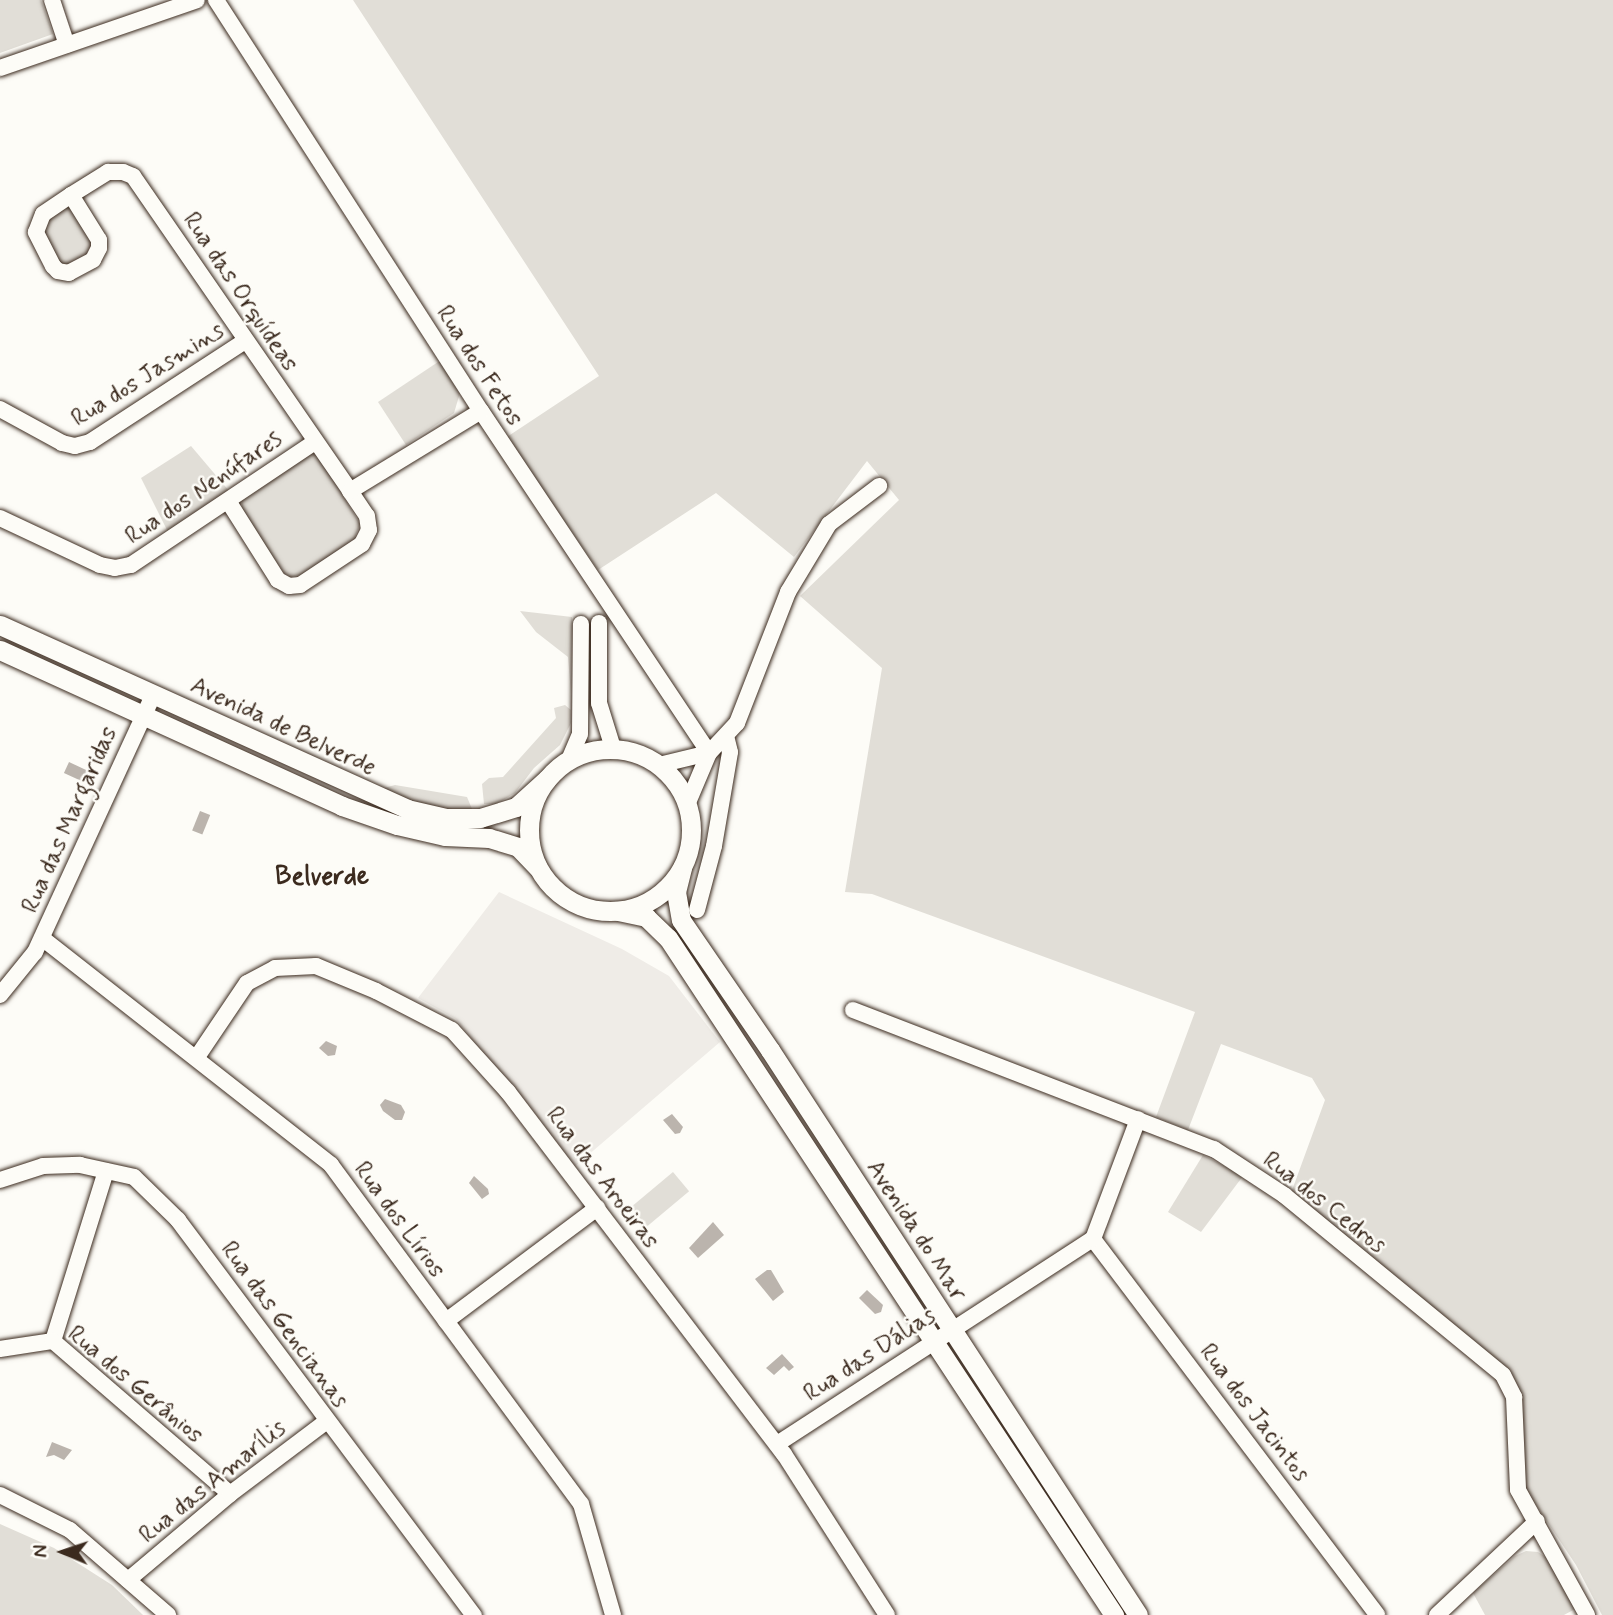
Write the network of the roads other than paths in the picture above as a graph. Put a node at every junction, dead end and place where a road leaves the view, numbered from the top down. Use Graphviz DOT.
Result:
graph roads {
  1 [pos="51,0"];
  2 [pos="197,0"];
  3 [pos="216,0"];
  4 [pos="67,45"];
  5 [pos="0,68"];
  6 [pos="71,195"];
  7 [pos="245,341"];
  8 [pos="0,409"];
  9 [pos="481,411"];
  10 [pos="315,442"];
  11 [pos="879,486"];
  12 [pos="350,491"];
  13 [pos="228,501"];
  14 [pos="0,518"];
  15 [pos="599,623"];
  16 [pos="581,624"];
  17 [pos="0,625"];
  18 [pos="0,650"];
  19 [pos="153,695"];
  20 [pos="142,715"];
  21 [pos="726,736"];
  22 [pos="613,748"];
  23 [pos="709,754"];
  24 [pos="569,760"];
  25 [pos="659,765"];
  26 [pos="547,779"];
  27 [pos="687,805"];
  28 [pos="537,867"];
  29 [pos="682,868"];
  30 [pos="697,910"];
  31 [pos="618,911"];
  32 [pos="41,938"];
  33 [pos="0,995"];
  34 [pos="853,1010"];
  35 [pos="197,1057"];
  36 [pos="1138,1119"];
  37 [pos="106,1171"];
  38 [pos="0,1180"];
  39 [pos="597,1208"];
  40 [pos="1093,1238"];
  41 [pos="446,1321"];
  42 [pos="951,1329"];
  43 [pos="934,1340"];
  44 [pos="53,1341"];
  45 [pos="0,1349"];
  46 [pos="327,1421"];
  47 [pos="777,1444"];
  48 [pos="230,1494"];
  49 [pos="0,1495"];
  50 [pos="1538,1521"];
  51 [pos="128,1580"];
  52 [pos="168,1615"];
  53 [pos="474,1615"];
  54 [pos="613,1615"];
  55 [pos="887,1615"];
  56 [pos="1114,1615"];
  57 [pos="1138,1615"];
  58 [pos="1377,1615"];
  59 [pos="1437,1615"];
  60 [pos="1587,1615"];
  1 -- 4 [label="street"];
  2 -- 4 [label="street"];
  3 -- 9 [label="street, Rua dos Fetos"];
  4 -- 5 [label="street"];
  6 -- 6 [label="street, Rua das Orquídeas"];
  6 -- 7 [label="street, Rua das Orquídeas"];
  7 -- 8 [label="street, Rua dos Jasmins"];
  7 -- 10 [label="street, Rua das Orquídeas"];
  9 -- 12 [label="street"];
  9 -- 23 [label="street, Rua dos Fetos"];
  10 -- 12 [label="street, Rua das Orquídeas"];
  10 -- 13 [label="street, Rua dos Nenúfares"];
  11 -- 21 [label="street"];
  12 -- 13 [label="street, Rua das Orquídeas"];
  13 -- 14 [label="street, Rua dos Nenúfares"];
  15 -- 22 [label="street"];
  16 -- 24 [label="street"];
  17 -- 19 [label="main road, Avenida de Belverde"];
  18 -- 20 [label="main road, Avenida de Belverde"];
  19 -- 20 [label="street, Rua das Margaridas"];
  19 -- 26 [label="main road, Avenida de Belverde"];
  20 -- 28 [label="main road, Avenida de Belverde"];
  20 -- 32 [label="street, Rua das Margaridas"];
  21 -- 23 [label="street"];
  21 -- 30 [label="street"];
  22 -- 24 [label="main road"];
  22 -- 25 [label="main road"];
  23 -- 25 [label="street"];
  23 -- 27 [label="street"];
  24 -- 26 [label="main road"];
  25 -- 27 [label="main road"];
  26 -- 28 [label="main road"];
  27 -- 29 [label="main road"];
  28 -- 31 [label="main road"];
  29 -- 31 [label="main road"];
  29 -- 42 [label="main road, Avenida do Mar"];
  31 -- 43 [label="main road, Avenida do Mar"];
  32 -- 33 [label="street, Rua das Margaridas"];
  32 -- 35 [label="street, Rua dos Lírios"];
  34 -- 36 [label="street, Rua dos Cedros"];
  35 -- 39 [label="street, Rua das Aroeiras"];
  35 -- 41 [label="street, Rua dos Lírios"];
  36 -- 40 [label="street"];
  36 -- 50 [label="street, Rua dos Cedros"];
  37 -- 38 [label="street, Rua das Gencianas"];
  37 -- 44 [label="street"];
  37 -- 46 [label="street, Rua das Gencianas"];
  39 -- 41 [label="street"];
  39 -- 47 [label="street, Rua das Aroeiras"];
  40 -- 42 [label="street, Rua das Dálias"];
  40 -- 58 [label="street, Rua dos Jacintos"];
  41 -- 54 [label="street, Rua dos Lírios"];
  42 -- 43 [label="street, Rua das Dálias"];
  42 -- 57 [label="main road, Avenida do Mar"];
  43 -- 47 [label="street, Rua das Dálias"];
  43 -- 56 [label="main road, Avenida do Mar"];
  44 -- 45 [label="street, Rua dos Gerânios"];
  44 -- 48 [label="street, Rua dos Gerânios"];
  46 -- 48 [label="street, Rua das Amarílis"];
  46 -- 53 [label="street, Rua das Gencianas"];
  47 -- 55 [label="street, Rua das Aroeiras"];
  48 -- 51 [label="street, Rua das Amarílis"];
  49 -- 51 [label="street"];
  50 -- 59 [label="street"];
  50 -- 60 [label="street, Rua dos Cedros"];
  51 -- 52 [label="street"];
}
